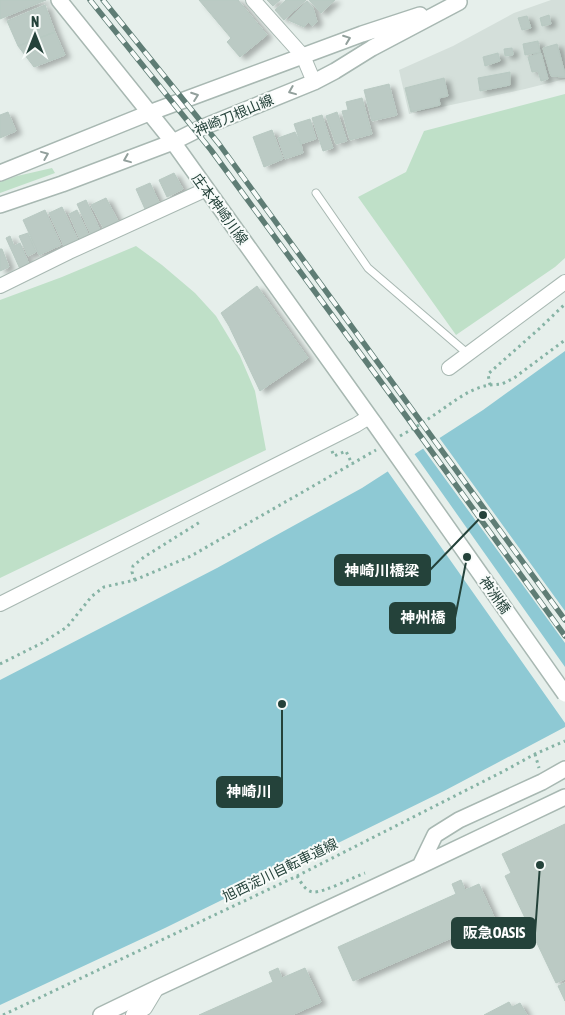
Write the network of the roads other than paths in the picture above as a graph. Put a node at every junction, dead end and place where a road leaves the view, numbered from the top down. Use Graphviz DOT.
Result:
graph roads {
  1 [pos="59,0"];
  2 [pos="252,0"];
  3 [pos="463,1"];
  4 [pos="303,56"];
  5 [pos="314,82"];
  6 [pos="149,113"];
  7 [pos="173,142"];
  8 [pos="0,173"];
  9 [pos="207,189"];
  10 [pos="316,193"];
  11 [pos="0,205"];
  12 [pos="565,282"];
  13 [pos="0,286"];
  14 [pos="468,354"];
  15 [pos="449,368"];
  16 [pos="372,420"];
  17 [pos="0,604"];
  18 [pos="565,694"];
  19 [pos="565,769"];
  20 [pos="565,797"];
  21 [pos="420,866"];
  22 [pos="157,988"];
  23 [pos="101,1015"];
  24 [pos="133,1015"];
  1 -- 6 [label="street, 庄本神崎川線"];
  2 -- 4 [label="street"];
  4 -- 3 [label="street, 神崎刀根山線, one-way"];
  3 -- 5 [label="street, 神崎刀根山線"];
  4 -- 5 [label="street"];
  6 -- 4 [label="street, 神崎刀根山線, one-way"];
  5 -- 7 [label="street, 神崎刀根山線, one-way"];
  6 -- 7 [label="street, 庄本神崎川線"];
  8 -- 6 [label="street, 神崎刀根山線, one-way"];
  7 -- 9 [label="street, 庄本神崎川線"];
  7 -- 11 [label="street, 神崎刀根山線, one-way"];
  9 -- 13 [label="street"];
  9 -- 16 [label="street, 庄本神崎川線"];
  10 -- 14 [label="lane"];
  12 -- 14 [label="street"];
  14 -- 15 [label="street"];
  16 -- 17 [label="street"];
  16 -- 18 [label="street, 神洲橋, bridge"];
  19 -- 21 [label="street"];
  20 -- 21 [label="street"];
  21 -- 22 [label="street"];
  22 -- 23 [label="street"];
  22 -- 24 [label="street"];
}
